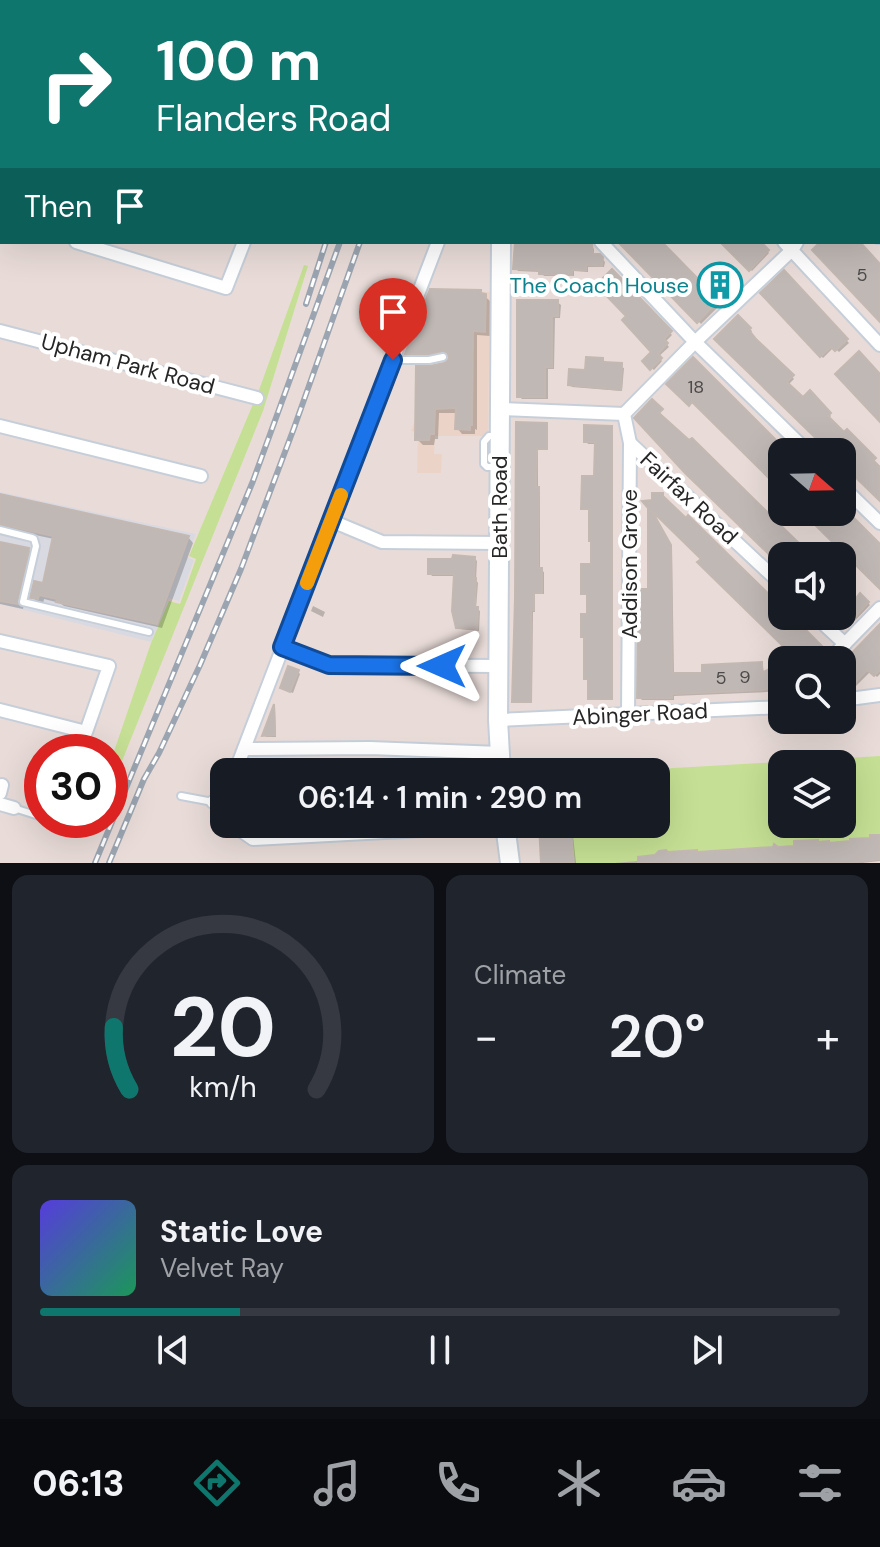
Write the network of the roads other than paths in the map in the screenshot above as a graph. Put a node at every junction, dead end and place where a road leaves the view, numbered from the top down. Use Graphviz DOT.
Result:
graph roads {
  1 [pos="83,244"];
  2 [pos="243,244"];
  3 [pos="437,244"];
  4 [pos="501,244"];
  5 [pos="603,244"];
  6 [pos="791,245"];
  7 [pos="0,331"];
  8 [pos="695,342"];
  9 [pos="880,345"];
  10 [pos="443,357"];
  11 [pos="393,360"];
  12 [pos="257,398"];
  13 [pos="500,409"];
  14 [pos="624,414"];
  15 [pos="0,426"];
  16 [pos="794,438"];
  17 [pos="630,443"];
  18 [pos="201,476"];
  19 [pos="856,500"];
  20 [pos="332,521"];
  21 [pos="880,523"];
  22 [pos="0,530"];
  23 [pos="499,543"];
  24 [pos="768,572"];
  25 [pos="880,608"];
  26 [pos="830,630"];
  27 [pos="149,632"];
  28 [pos="0,641"];
  29 [pos="845,644"];
  30 [pos="282,647"];
  31 [pos="499,666"];
  32 [pos="880,695"];
  33 [pos="856,698"];
  34 [pos="768,708"];
  35 [pos="0,710"];
  36 [pos="628,715"];
  37 [pos="498,720"];
  38 [pos="244,749"];
  39 [pos="500,753"];
  40 [pos="240,758"];
  41 [pos="500,758"];
  42 [pos="181,796"];
  43 [pos="210,801"];
  44 [pos="0,804"];
  45 [pos="14,808"];
  46 [pos="24,811"];
  47 [pos="252,838"];
  48 [pos="272,838"];
  49 [pos="507,838"];
  50 [pos="510,863"];
  1 -- 2 [label="street"];
  3 -- 11 [label="street"];
  4 -- 13 [label="main road, Bath Road"];
  5 -- 8 [label="street"];
  6 -- 8 [label="street"];
  6 -- 9 [label="street"];
  7 -- 12 [label="street, Upham Park Road"];
  8 -- 14 [label="street"];
  8 -- 16 [label="street"];
  10 -- 11 [label="lane"];
  11 -- 20 [label="street"];
  13 -- 14 [label="street"];
  13 -- 23 [label="main road, Bath Road"];
  14 -- 17 [label="street, Addison Grove"];
  15 -- 18 [label="street"];
  17 -- 24 [label="street, Fairfax Road"];
  17 -- 36 [label="street, Addison Grove"];
  19 -- 21 [label="street"];
  20 -- 23 [label="street"];
  20 -- 30 [label="street"];
  22 -- 27 [label="lane"];
  23 -- 31 [label="main road, Bath Road"];
  25 -- 29 [label="street"];
  26 -- 29 [label="street"];
  28 -- 35 [label="street"];
  30 -- 31 [label="street"];
  30 -- 38 [label="street"];
  31 -- 37 [label="main road, Bath Road"];
  32 -- 33 [label="street"];
  34 -- 36 [label="street, Abinger Road"];
  36 -- 37 [label="street, Abinger Road"];
  37 -- 39 [label="main road, Bath Road"];
  38 -- 39 [label="street"];
  38 -- 40 [label="street"];
  39 -- 41 [label="main road, Bath Road"];
  42 -- 43 [label="lane"];
  44 -- 45 [label="street"];
  45 -- 46 [label="lane"];
  47 -- 48 [label="street"];
  49 -- 50 [label="main road"];
}
